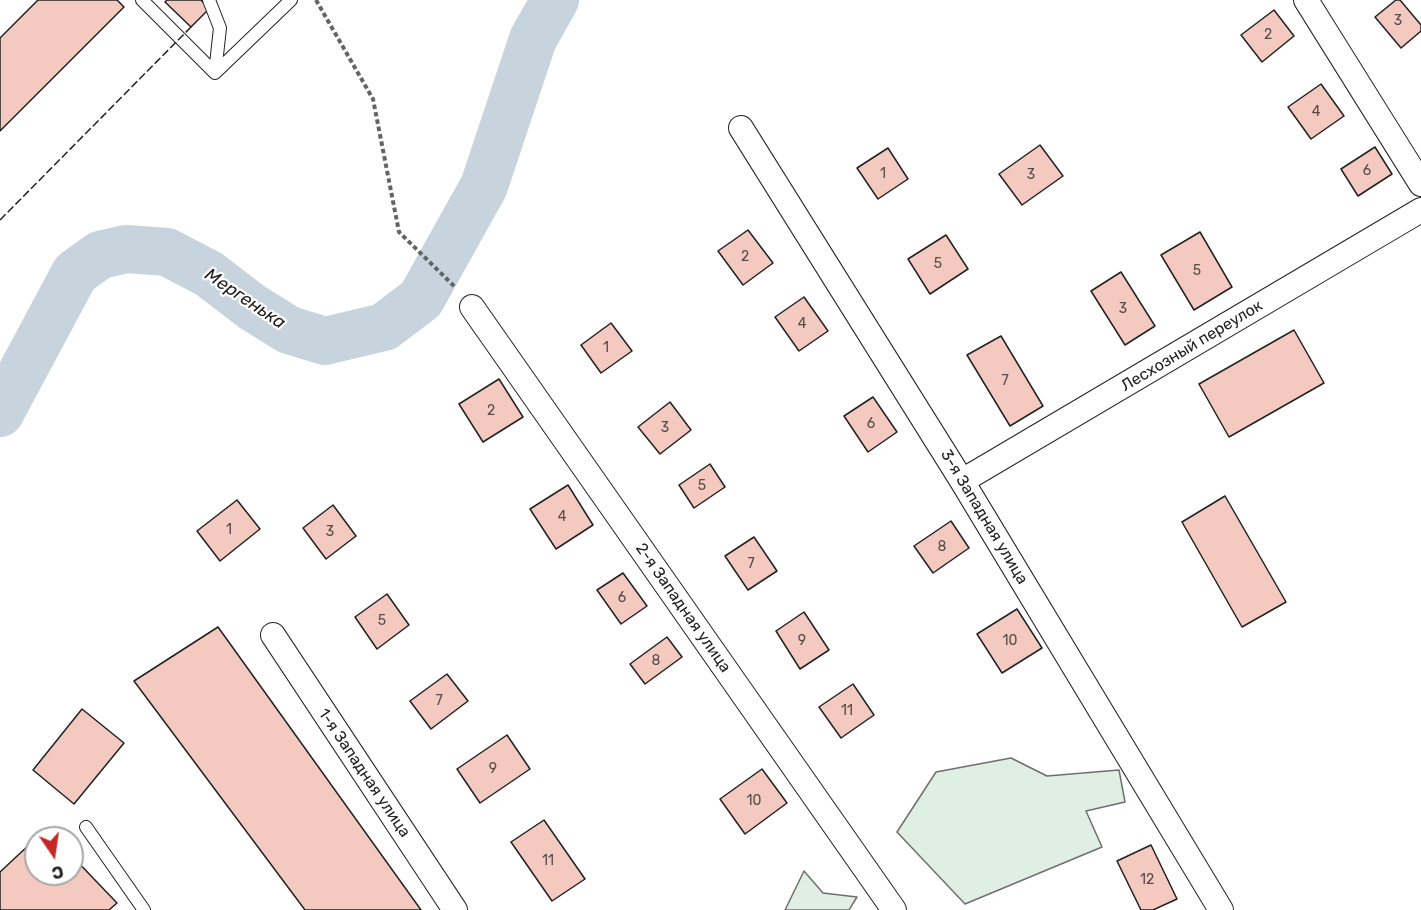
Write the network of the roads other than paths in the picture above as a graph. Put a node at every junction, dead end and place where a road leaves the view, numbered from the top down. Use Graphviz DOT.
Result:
graph roads {
  1 [pos="142,0"];
  2 [pos="209,0"];
  3 [pos="291,0"];
  4 [pos="1306,0"];
  5 [pos="215,73"];
  6 [pos="741,128"];
  7 [pos="1421,184"];
  8 [pos="1421,210"];
  9 [pos="472,307"];
  10 [pos="962,481"];
  11 [pos="273,635"];
  12 [pos="86,827"];
  13 [pos="144,910"];
  14 [pos="455,910"];
  15 [pos="894,910"];
  16 [pos="1221,910"];
  1 -- 5 [label="lane"];
  2 -- 5 [label="lane"];
  3 -- 5 [label="lane"];
  4 -- 7 [label="street"];
  6 -- 10 [label="street, 3-я Западная улица"];
  8 -- 10 [label="street, Лесхозный переулок"];
  9 -- 15 [label="street, 2-я Западная улица"];
  10 -- 16 [label="street, 3-я Западная улица"];
  11 -- 14 [label="street, 1-я Западная улица"];
  12 -- 13 [label="lane"];
}
